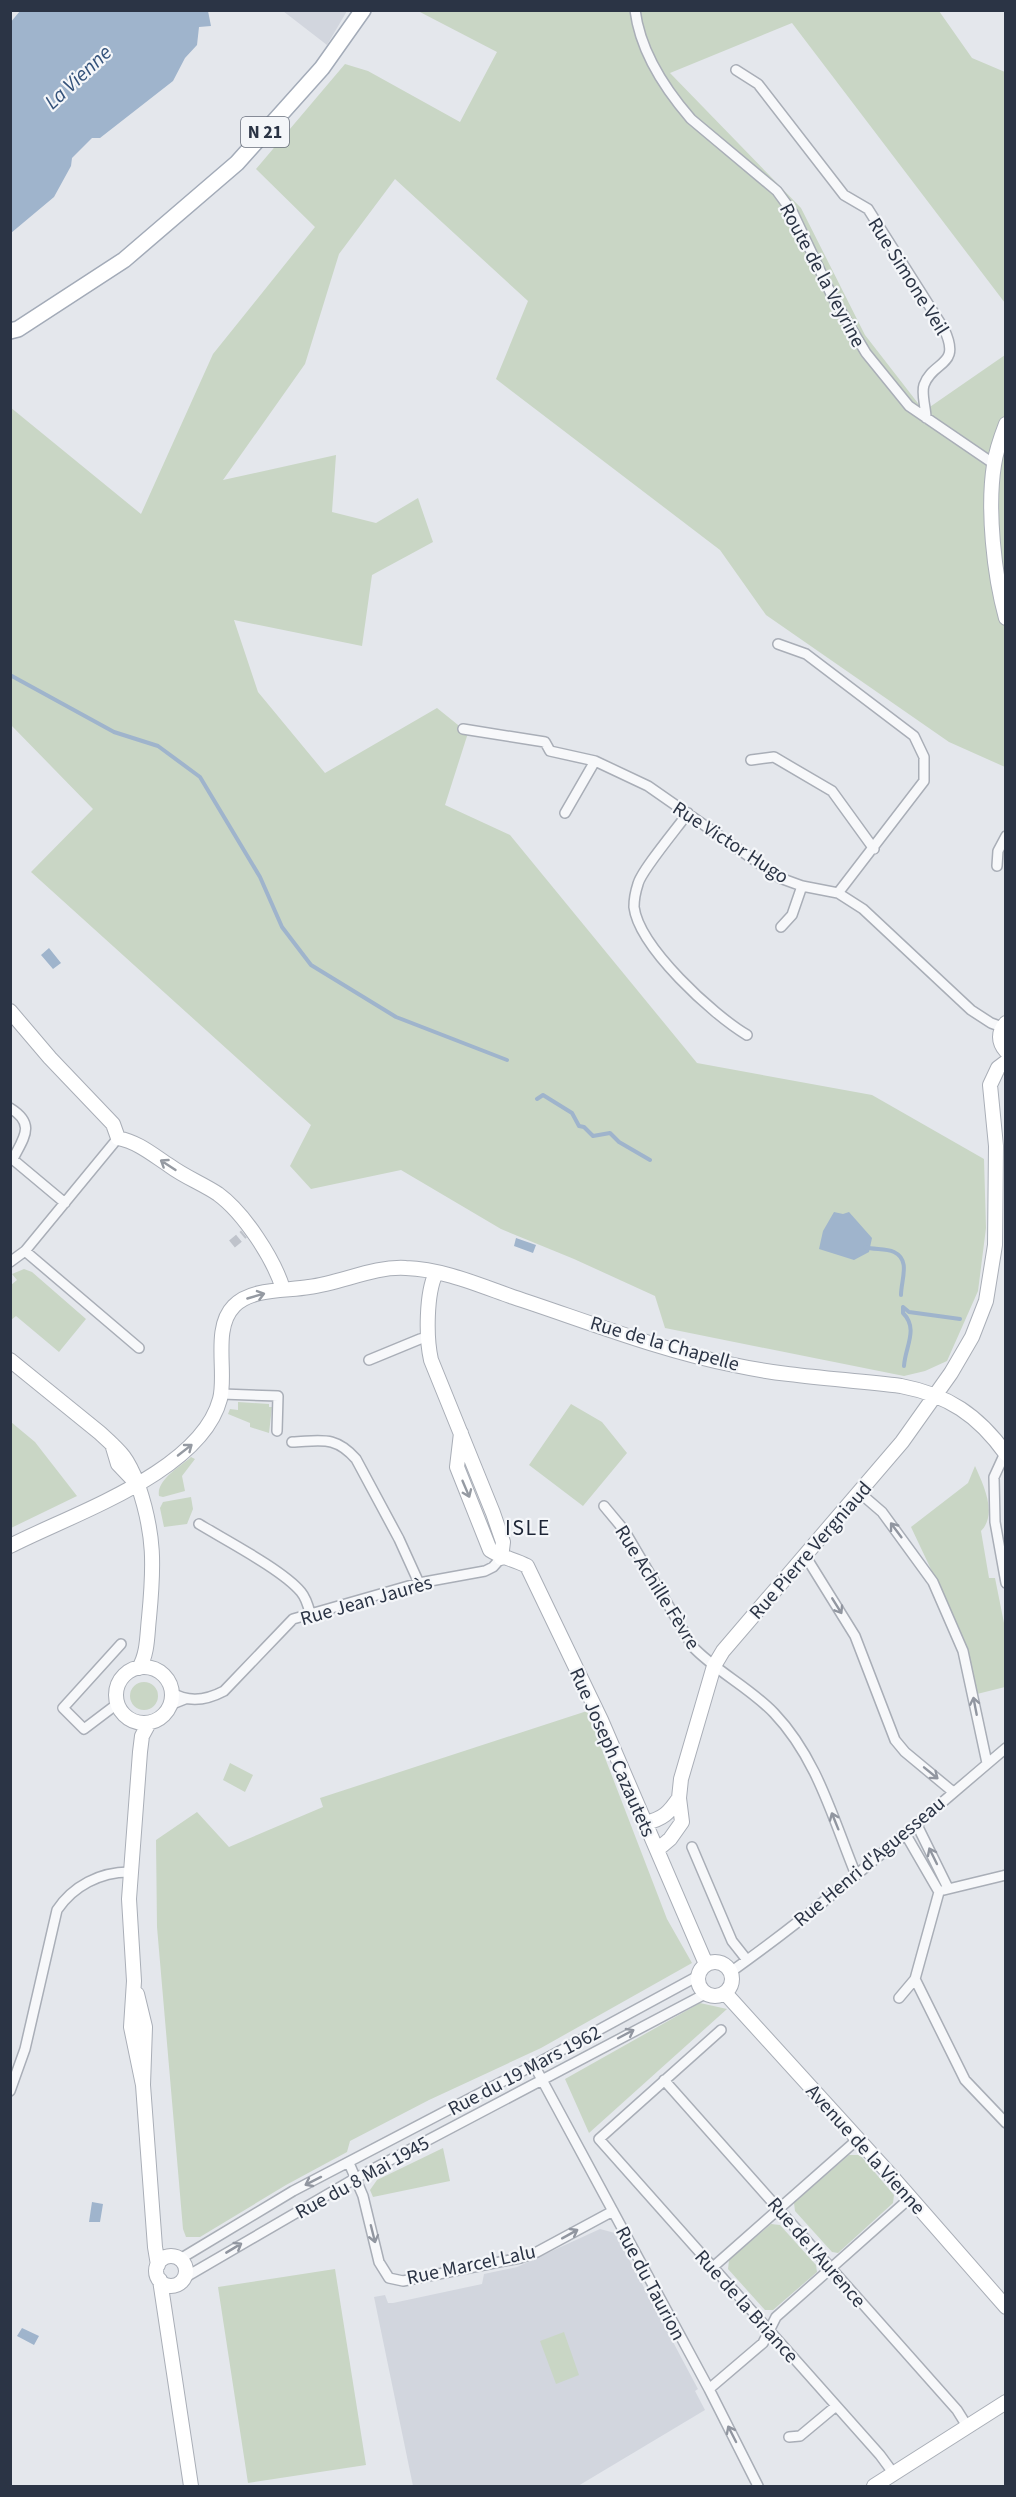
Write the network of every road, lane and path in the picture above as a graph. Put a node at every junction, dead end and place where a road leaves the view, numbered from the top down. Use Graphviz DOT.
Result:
graph roads {
  1 [pos="363,10"];
  2 [pos="635,10"];
  3 [pos="736,70"];
  4 [pos="149,238"];
  5 [pos="10,322"];
  6 [pos="10,332"];
  7 [pos="926,418"];
  8 [pos="1005,424"];
  9 [pos="994,464"];
  10 [pos="1005,613"];
  11 [pos="778,644"];
  12 [pos="463,729"];
  13 [pos="751,760"];
  14 [pos="595,761"];
  15 [pos="565,813"];
  16 [pos="688,813"];
  17 [pos="1005,836"];
  18 [pos="874,849"];
  19 [pos="997,866"];
  20 [pos="802,886"];
  21 [pos="838,893"];
  22 [pos="781,927"];
  23 [pos="10,1011"];
  24 [pos="1004,1025"];
  25 [pos="747,1035"];
  26 [pos="1003,1048"];
  27 [pos="1002,1065"];
  28 [pos="10,1108"];
  29 [pos="118,1138"];
  30 [pos="12,1158"];
  31 [pos="65,1203"];
  32 [pos="25,1251"];
  33 [pos="10,1262"];
  34 [pos="436,1273"];
  35 [pos="283,1289"];
  36 [pos="429,1337"];
  37 [pos="139,1348"];
  38 [pos="11,1360"];
  39 [pos="369,1360"];
  40 [pos="222,1394"];
  41 [pos="935,1394"];
  42 [pos="277,1431"];
  43 [pos="292,1442"];
  44 [pos="1005,1454"];
  45 [pos="138,1485"];
  46 [pos="860,1493"];
  47 [pos="604,1506"];
  48 [pos="199,1524"];
  49 [pos="10,1546"];
  50 [pos="806,1557"];
  51 [pos="501,1558"];
  52 [pos="419,1582"];
  53 [pos="1005,1583"];
  54 [pos="310,1613"];
  55 [pos="121,1644"];
  56 [pos="146,1650"];
  57 [pos="714,1666"];
  58 [pos="139,1668"];
  59 [pos="155,1670"];
  60 [pos="171,1698"];
  61 [pos="117,1704"];
  62 [pos="134,1721"];
  63 [pos="149,1723"];
  64 [pos="142,1736"];
  65 [pos="1005,1748"];
  66 [pos="987,1763"];
  67 [pos="952,1791"];
  68 [pos="679,1798"];
  69 [pos="645,1822"];
  70 [pos="917,1825"];
  71 [pos="906,1835"];
  72 [pos="692,1847"];
  73 [pos="657,1850"];
  74 [pos="129,1872"];
  75 [pos="856,1875"];
  76 [pos="1005,1875"];
  77 [pos="943,1890"];
  78 [pos="747,1960"];
  79 [pos="706,1964"];
  80 [pos="732,1971"];
  81 [pos="698,1976"];
  82 [pos="915,1979"];
  83 [pos="705,1994"];
  84 [pos="726,1994"];
  85 [pos="899,1998"];
  86 [pos="721,2030"];
  87 [pos="534,2066"];
  88 [pos="542,2080"];
  89 [pos="664,2080"];
  90 [pos="10,2091"];
  91 [pos="1005,2123"];
  92 [pos="858,2139"];
  93 [pos="349,2163"];
  94 [pos="356,2178"];
  95 [pos="910,2198"];
  96 [pos="778,2208"];
  97 [pos="613,2211"];
  98 [pos="153,2229"];
  99 [pos="175,2257"];
  100 [pos="158,2265"];
  101 [pos="713,2267"];
  102 [pos="831,2269"];
  103 [pos="160,2280"];
  104 [pos="179,2282"];
  105 [pos="1005,2307"];
  106 [pos="164,2313"];
  107 [pos="769,2330"];
  108 [pos="709,2389"];
  109 [pos="1005,2402"];
  110 [pos="836,2406"];
  111 [pos="968,2426"];
  112 [pos="789,2437"];
  113 [pos="894,2474"];
  114 [pos="191,2487"];
  115 [pos="758,2487"];
  116 [pos="874,2487"];
  1 -- 4 [label="main road, N 21"];
  2 -- 7 [label="street, Route de la Veyrine"];
  3 -- 7 [label="street, Rue Simone Veil"];
  4 -- 5 [label="main road, N 21"];
  4 -- 6 [label="main road, N 21"];
  7 -- 9 [label="street, Route de la Veyrine"];
  8 -- 9 [label="street"];
  9 -- 10 [label="street"];
  11 -- 18 [label="street"];
  12 -- 14 [label="street, Rue Victor Hugo"];
  13 -- 18 [label="street"];
  14 -- 15 [label="street"];
  14 -- 16 [label="street, Rue Victor Hugo"];
  16 -- 20 [label="street, Rue Victor Hugo"];
  16 -- 25 [label="street"];
  17 -- 19 [label="street"];
  18 -- 21 [label="street"];
  20 -- 21 [label="street, Rue Victor Hugo"];
  20 -- 22 [label="street"];
  21 -- 24 [label="street, Rue Victor Hugo"];
  23 -- 29 [label="street"];
  24 -- 26 [label="street, Rue Pierre Vergniaud"];
  26 -- 27 [label="street, Rue Pierre Vergniaud"];
  27 -- 41 [label="street, Rue Pierre Vergniaud"];
  28 -- 30 [label="street"];
  29 -- 31 [label="street"];
  35 -- 29 [label="street, one-way"];
  30 -- 31 [label="street"];
  31 -- 32 [label="street"];
  32 -- 33 [label="street"];
  32 -- 37 [label="street"];
  34 -- 35 [label="street, Rue de la Chapelle"];
  34 -- 36 [label="street"];
  34 -- 41 [label="street, Rue de la Chapelle"];
  40 -- 35 [label="street, Rue de la Chapelle, one-way"];
  36 -- 39 [label="street"];
  36 -- 51 [label="street"];
  38 -- 45 [label="street"];
  40 -- 42 [label="street"];
  45 -- 40 [label="street, one-way"];
  41 -- 44 [label="street, Rue de la Chapelle"];
  41 -- 46 [label="street, Rue Pierre Vergniaud"];
  43 -- 52 [label="street"];
  44 -- 53 [label="street"];
  45 -- 49 [label="street"];
  45 -- 56 [label="street"];
  46 -- 50 [label="street, Rue Pierre Vergniaud"];
  66 -- 46 [label="street, one-way"];
  47 -- 57 [label="street, Rue Achille Fèvre"];
  48 -- 54 [label="street"];
  50 -- 57 [label="street, Rue Pierre Vergniaud"];
  50 -- 67 [label="street, one-way"];
  51 -- 52 [label="street, Rue Jean Jaurès"];
  51 -- 69 [label="street, Rue Joseph Cazautets"];
  52 -- 54 [label="street, Rue Jean Jaurès"];
  54 -- 60 [label="street, Rue Jean Jaurès"];
  55 -- 61 [label="street"];
  56 -- 58 [label="street"];
  56 -- 59 [label="street"];
  57 -- 68 [label="street, Rue Pierre Vergniaud"];
  75 -- 57 [label="street, Rue Achille Fèvre, one-way"];
  58 -- 59 [label="street"];
  58 -- 61 [label="street"];
  59 -- 60 [label="street"];
  60 -- 63 [label="street"];
  61 -- 62 [label="street"];
  62 -- 63 [label="street"];
  62 -- 64 [label="street"];
  63 -- 64 [label="street"];
  64 -- 74 [label="street"];
  65 -- 66 [label="street, Rue Henri d'Aguesseau"];
  66 -- 67 [label="street, Rue Henri d'Aguesseau"];
  67 -- 70 [label="street, Rue Henri d'Aguesseau"];
  68 -- 69 [label="street"];
  68 -- 73 [label="street"];
  69 -- 73 [label="street, Rue Joseph Cazautets"];
  70 -- 71 [label="street, Rue Henri d'Aguesseau"];
  77 -- 70 [label="street, one-way"];
  71 -- 75 [label="street, Rue Henri d'Aguesseau"];
  71 -- 77 [label="street"];
  72 -- 78 [label="street"];
  73 -- 79 [label="street, Rue Joseph Cazautets"];
  74 -- 90 [label="street"];
  74 -- 98 [label="street"];
  75 -- 78 [label="street, Rue Henri d'Aguesseau"];
  76 -- 77 [label="street"];
  77 -- 82 [label="street"];
  78 -- 80 [label="street, Rue Henri d'Aguesseau"];
  79 -- 80 [label="street"];
  79 -- 81 [label="street"];
  80 -- 84 [label="street"];
  81 -- 83 [label="street"];
  81 -- 87 [label="street, Rue du 19 Mars 1962"];
  82 -- 85 [label="street"];
  82 -- 91 [label="street"];
  83 -- 84 [label="street"];
  88 -- 83 [label="street, Rue du 8 Mai 1945, one-way"];
  84 -- 92 [label="street, Avenue de la Vienne"];
  86 -- 89 [label="street"];
  87 -- 88 [label="street"];
  87 -- 93 [label="street, Rue du 19 Mars 1962"];
  88 -- 94 [label="street, Rue du 8 Mai 1945"];
  88 -- 97 [label="street, Rue du Taurion"];
  89 -- 96 [label="street, Rue de l'Aurence"];
  89 -- 101 [label="street, Rue de la Briance"];
  92 -- 95 [label="street, Avenue de la Vienne"];
  92 -- 96 [label="street"];
  93 -- 94 [label="street"];
  93 -- 99 [label="street, Rue du 19 Mars 1962, one-way"];
  94 -- 97 [label="street, Rue Marcel Lalu, one-way"];
  104 -- 94 [label="street, Rue du 8 Mai 1945, one-way"];
  95 -- 102 [label="street"];
  95 -- 105 [label="street, Avenue de la Vienne"];
  96 -- 101 [label="street"];
  96 -- 102 [label="street, Rue de l'Aurence"];
  97 -- 108 [label="street, Rue du Taurion"];
  98 -- 99 [label="street"];
  98 -- 100 [label="street"];
  99 -- 100 [label="street"];
  99 -- 104 [label="street"];
  100 -- 103 [label="street"];
  101 -- 107 [label="street, Rue de la Briance"];
  102 -- 107 [label="street"];
  102 -- 111 [label="street, Rue de l'Aurence"];
  103 -- 104 [label="street"];
  103 -- 106 [label="street"];
  104 -- 106 [label="street"];
  106 -- 114 [label="street"];
  107 -- 108 [label="street"];
  107 -- 110 [label="street, Rue de la Briance"];
  115 -- 108 [label="street, Rue du Taurion, one-way"];
  109 -- 111 [label="street"];
  110 -- 112 [label="street"];
  110 -- 113 [label="street, Rue de la Briance"];
  111 -- 113 [label="street"];
  113 -- 116 [label="street"];
}
